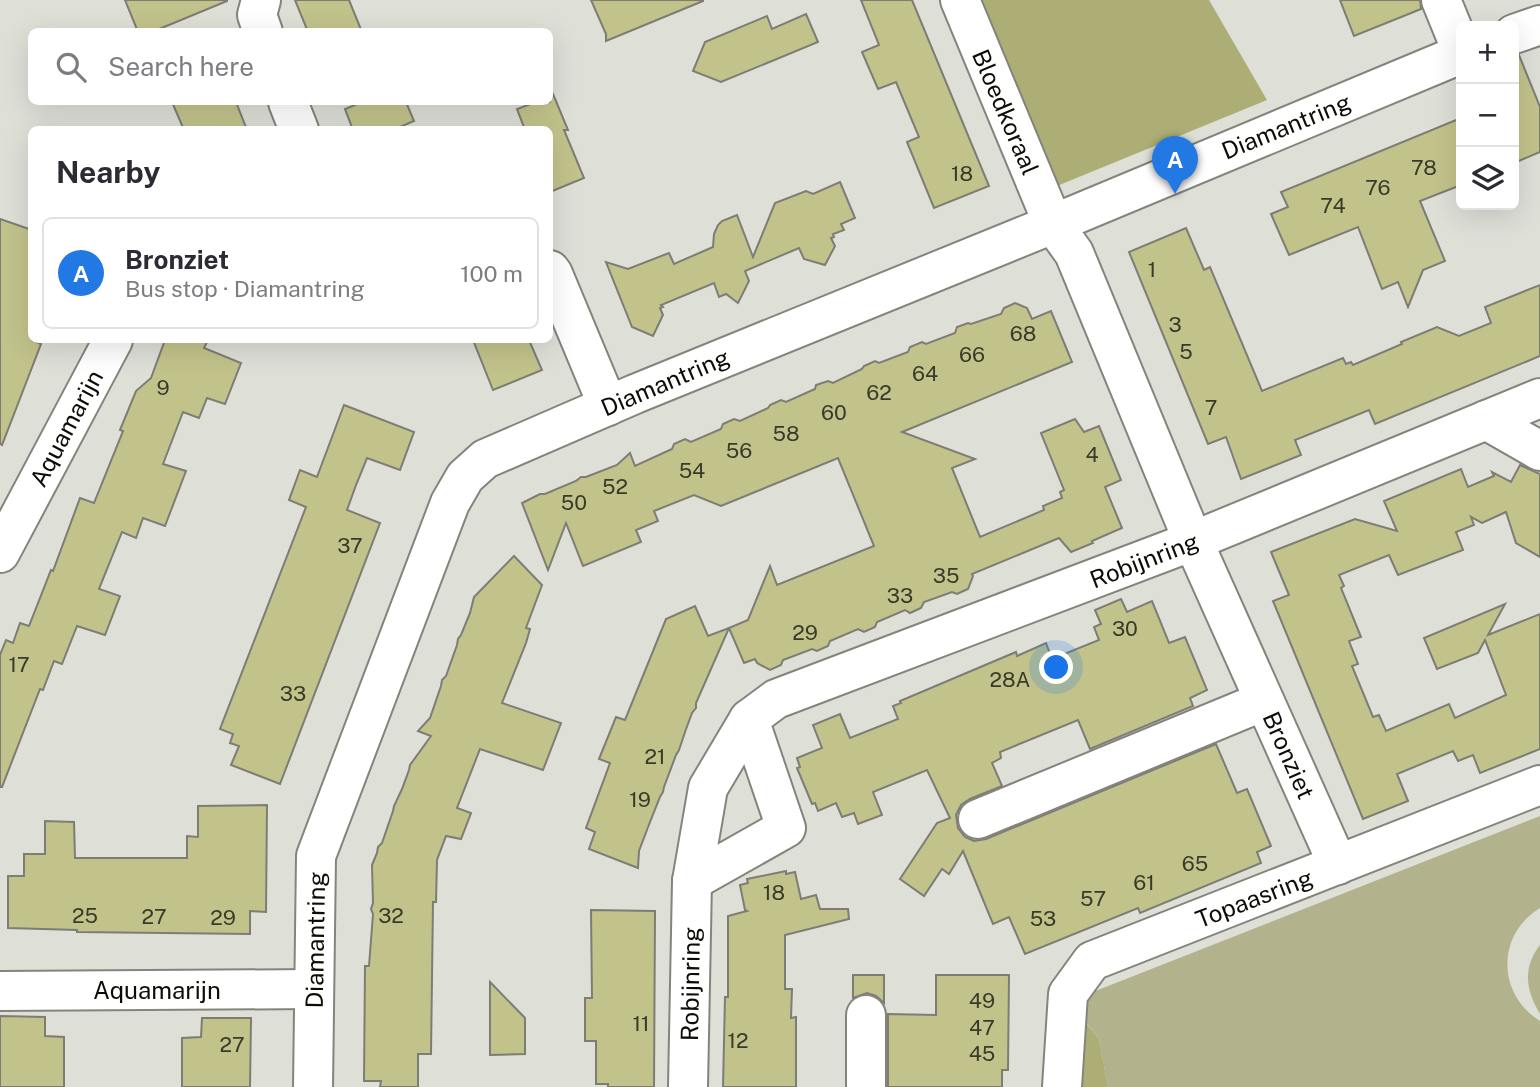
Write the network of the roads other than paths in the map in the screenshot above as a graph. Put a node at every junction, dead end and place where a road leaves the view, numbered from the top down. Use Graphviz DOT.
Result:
graph roads {
  1 [pos="261,0"];
  2 [pos="960,0"];
  3 [pos="1441,0"];
  4 [pos="1540,25"];
  5 [pos="262,28"];
  6 [pos="1519,32"];
  7 [pos="1456,38"];
  8 [pos="1456,53"];
  9 [pos="289,105"];
  10 [pos="297,126"];
  11 [pos="1053,224"];
  12 [pos="553,274"];
  13 [pos="111,343"];
  14 [pos="1540,398"];
  15 [pos="608,406"];
  16 [pos="1486,420"];
  17 [pos="1540,451"];
  18 [pos="1193,541"];
  19 [pos="0,553"];
  20 [pos="1264,701"];
  21 [pos="749,719"];
  22 [pos="1540,785"];
  23 [pos="978,820"];
  24 [pos="1338,865"];
  25 [pos="692,881"];
  26 [pos="314,989"];
  27 [pos="0,991"];
  28 [pos="866,1014"];
  29 [pos="313,1087"];
  30 [pos="688,1087"];
  31 [pos="866,1087"];
  32 [pos="1062,1087"];
  1 -- 5 [label="street"];
  2 -- 11 [label="street, Bloedkoraal"];
  3 -- 7 [label="street"];
  4 -- 6 [label="street"];
  8 -- 11 [label="street, Diamantring"];
  9 -- 10 [label="street"];
  11 -- 15 [label="street, Diamantring"];
  11 -- 18 [label="street, Bronziet"];
  12 -- 15 [label="street"];
  13 -- 19 [label="street, Aquamarijn"];
  14 -- 16 [label="street, Robijnring"];
  15 -- 26 [label="street, Diamantring"];
  16 -- 17 [label="street"];
  16 -- 18 [label="street, Robijnring"];
  18 -- 20 [label="street, Bronziet"];
  18 -- 21 [label="street, Robijnring"];
  20 -- 23 [label="street"];
  20 -- 24 [label="street, Bronziet"];
  21 -- 25 [label="street, Robijnring"];
  21 -- 25 [label="street"];
  22 -- 24 [label="street, Topaasring"];
  24 -- 32 [label="street, Topaasring"];
  25 -- 30 [label="street, Robijnring"];
  26 -- 27 [label="street, Aquamarijn"];
  26 -- 29 [label="street, Diamantring"];
  28 -- 31 [label="street"];
}
